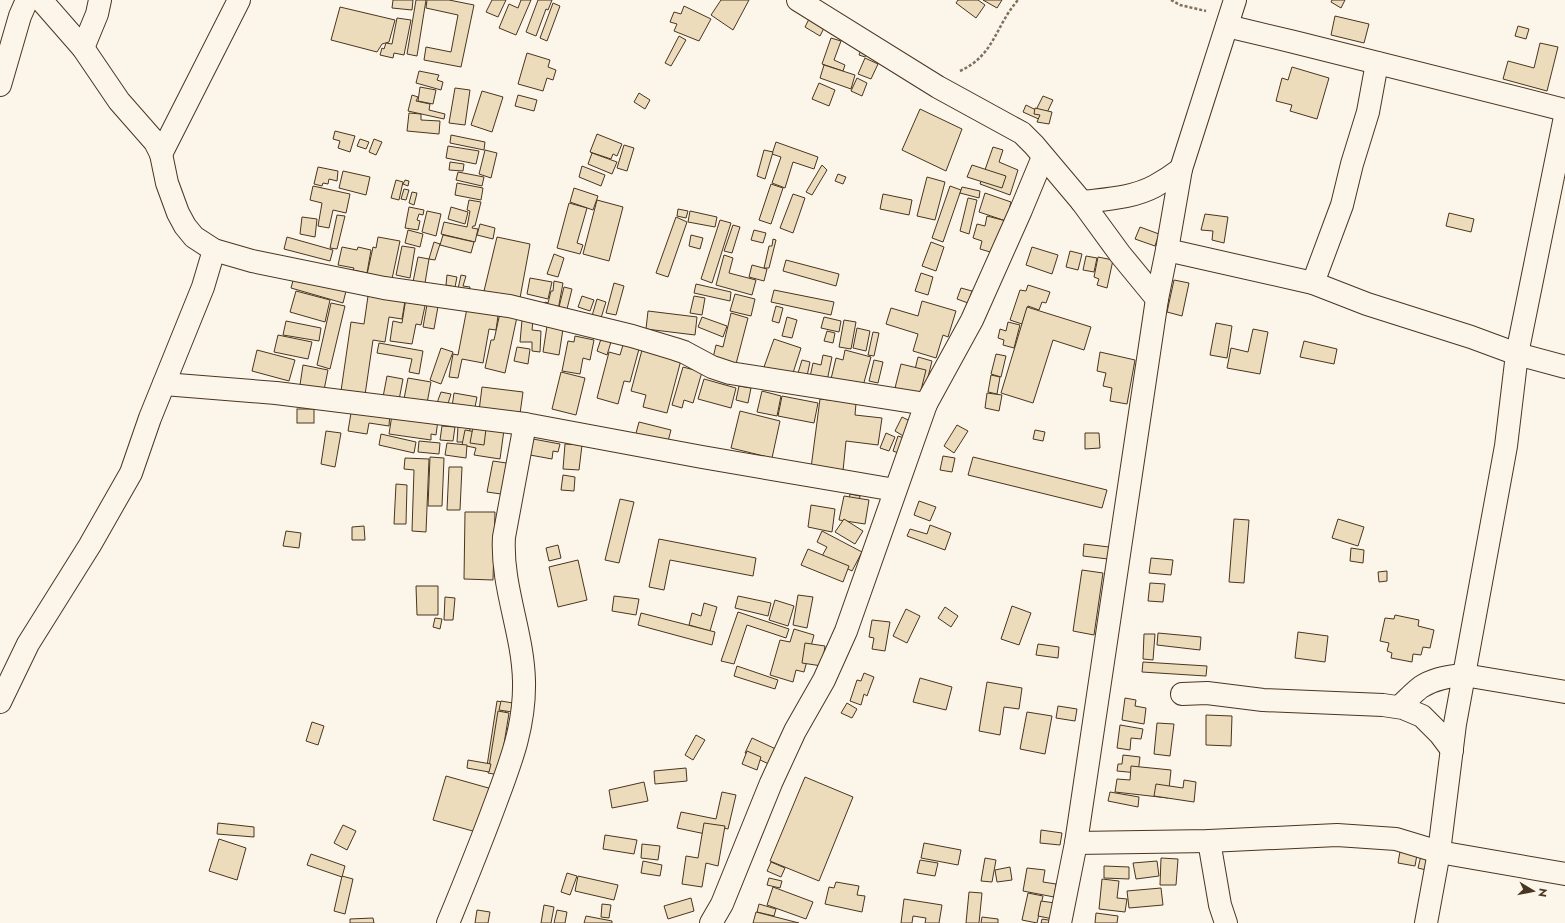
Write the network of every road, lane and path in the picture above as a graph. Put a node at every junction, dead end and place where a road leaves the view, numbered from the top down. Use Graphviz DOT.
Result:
graph roads {
  1 [pos="27,0"];
  2 [pos="41,0"];
  3 [pos="100,0"];
  4 [pos="239,0"];
  5 [pos="798,0"];
  6 [pos="1018,0"];
  7 [pos="1171,0"];
  8 [pos="1230,14"];
  9 [pos="83,48"];
  10 [pos="1378,63"];
  11 [pos="932,83"];
  12 [pos="0,85"];
  13 [pos="1565,110"];
  14 [pos="1565,117"];
  15 [pos="161,154"];
  16 [pos="1043,157"];
  17 [pos="1181,169"];
  18 [pos="1082,202"];
  19 [pos="214,250"];
  20 [pos="1168,250"];
  21 [pos="1313,283"];
  22 [pos="1157,299"];
  23 [pos="1517,354"];
  24 [pos="1565,367"];
  25 [pos="164,384"];
  26 [pos="926,404"];
  27 [pos="525,424"];
  28 [pos="895,490"];
  29 [pos="1464,675"];
  30 [pos="1565,692"];
  31 [pos="1182,694"];
  32 [pos="0,702"];
  33 [pos="1399,707"];
  34 [pos="1452,750"];
  35 [pos="1209,841"];
  36 [pos="1076,843"];
  37 [pos="1439,852"];
  38 [pos="1565,874"];
  39 [pos="448,923"];
  40 [pos="711,923"];
  41 [pos="1060,923"];
  42 [pos="1226,923"];
  43 [pos="1426,923"];
  1 -- 12 [label="street"];
  2 -- 9 [label="street"];
  3 -- 9 [label="street"];
  4 -- 15 [label="street"];
  5 -- 11 [label="street"];
  6 -- 11 [label="path"];
  7 -- 8 [label="path"];
  8 -- 10 [label="street"];
  8 -- 17 [label="street"];
  9 -- 15 [label="street"];
  10 -- 13 [label="street"];
  10 -- 21 [label="street"];
  11 -- 16 [label="street"];
  14 -- 23 [label="street"];
  15 -- 19 [label="street"];
  16 -- 18 [label="street"];
  16 -- 26 [label="street"];
  17 -- 18 [label="street"];
  17 -- 20 [label="street"];
  18 -- 22 [label="street"];
  19 -- 25 [label="street"];
  19 -- 26 [label="street"];
  20 -- 21 [label="street"];
  20 -- 22 [label="street"];
  21 -- 23 [label="street"];
  22 -- 36 [label="street"];
  23 -- 24 [label="street"];
  23 -- 29 [label="street"];
  25 -- 27 [label="street"];
  25 -- 32 [label="street"];
  26 -- 28 [label="street"];
  27 -- 28 [label="street"];
  27 -- 39 [label="street"];
  28 -- 40 [label="street"];
  29 -- 30 [label="street"];
  29 -- 33 [label="street"];
  29 -- 34 [label="street"];
  31 -- 33 [label="street"];
  33 -- 34 [label="street"];
  34 -- 37 [label="street"];
  35 -- 36 [label="street"];
  35 -- 37 [label="street"];
  35 -- 42 [label="street"];
  36 -- 41 [label="street"];
  37 -- 38 [label="street"];
  37 -- 43 [label="street"];
}
